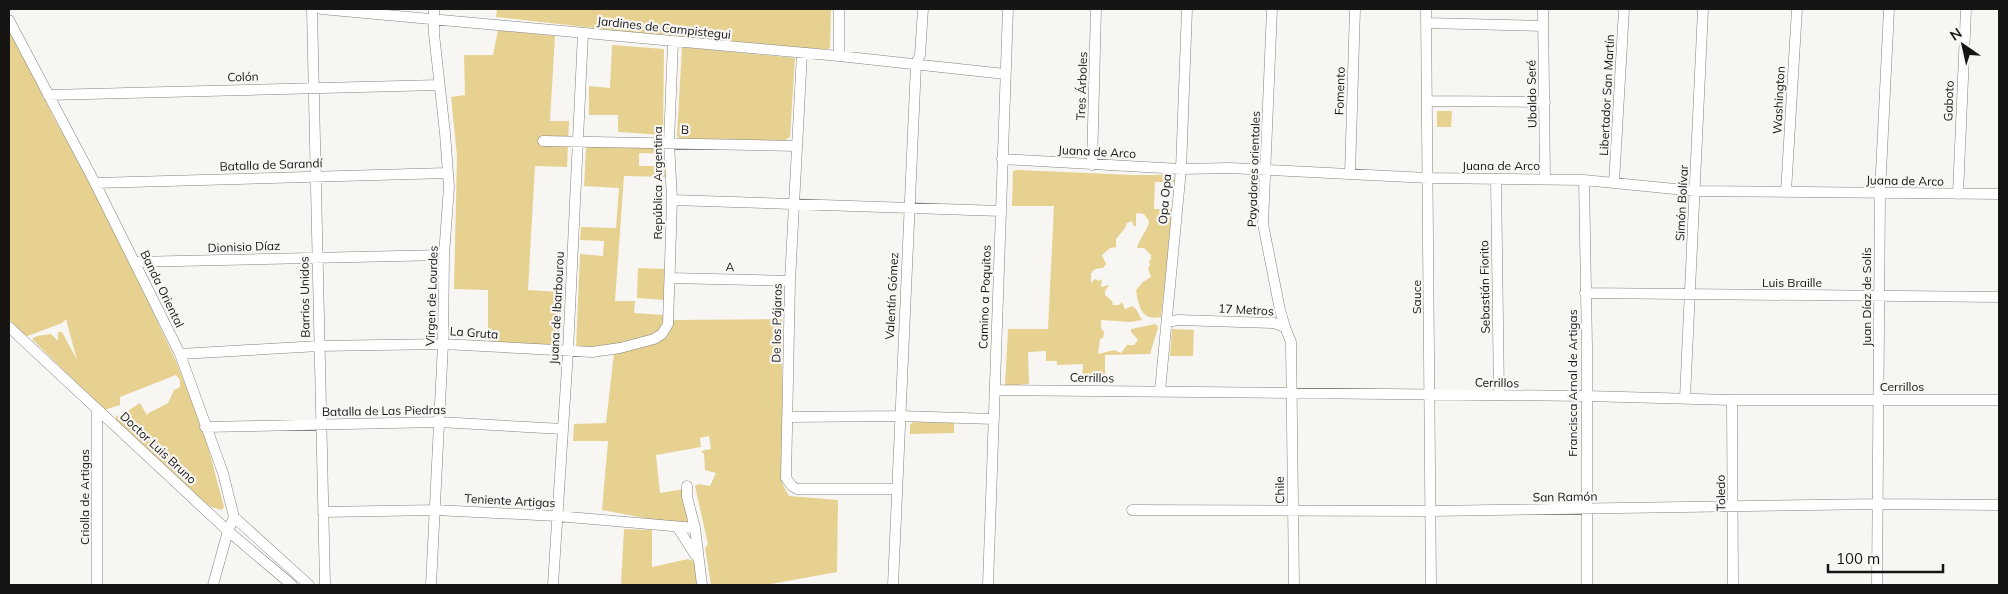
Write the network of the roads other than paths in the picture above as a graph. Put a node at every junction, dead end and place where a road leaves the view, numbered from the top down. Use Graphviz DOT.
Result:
graph roads {
  1 [pos="312,9"];
  2 [pos="321,9"];
  3 [pos="840,9"];
  4 [pos="923,9"];
  5 [pos="1008,9"];
  6 [pos="1096,9"];
  7 [pos="1187,9"];
  8 [pos="1272,9"];
  9 [pos="1355,9"];
  10 [pos="1426,9"];
  11 [pos="1543,9"];
  12 [pos="1624,9"];
  13 [pos="1703,9"];
  14 [pos="1797,9"];
  15 [pos="1889,9"];
  16 [pos="1966,9"];
  17 [pos="434,14"];
  18 [pos="9,20"];
  19 [pos="1426,23"];
  20 [pos="1544,26"];
  21 [pos="583,33"];
  22 [pos="673,42"];
  23 [pos="802,53"];
  24 [pos="839,56"];
  25 [pos="916,64"];
  26 [pos="1005,74"];
  27 [pos="439,85"];
  28 [pos="314,87"];
  29 [pos="48,95"];
  30 [pos="1426,101"];
  31 [pos="1544,102"];
  32 [pos="577,140"];
  33 [pos="543,141"];
  34 [pos="669,142"];
  35 [pos="796,146"];
  36 [pos="1002,159"];
  37 [pos="1092,165"];
  38 [pos="1181,169"];
  39 [pos="1267,170"];
  40 [pos="447,172"];
  41 [pos="1350,174"];
  42 [pos="314,176"];
  43 [pos="1428,178"];
  44 [pos="1496,179"];
  45 [pos="1545,179"];
  46 [pos="1584,180"];
  47 [pos="95,183"];
  48 [pos="1614,183"];
  49 [pos="1696,191"];
  50 [pos="1786,192"];
  51 [pos="1880,193"];
  52 [pos="1958,194"];
  53 [pos="1999,194"];
  54 [pos="672,200"];
  55 [pos="794,204"];
  56 [pos="908,209"];
  57 [pos="1001,212"];
  58 [pos="444,255"];
  59 [pos="317,257"];
  60 [pos="134,262"];
  61 [pos="670,278"];
  62 [pos="790,281"];
  63 [pos="1585,294"];
  64 [pos="1690,295"];
  65 [pos="1879,296"];
  66 [pos="1999,296"];
  67 [pos="1167,322"];
  68 [pos="668,324"];
  69 [pos="9,327"];
  70 [pos="1286,327"];
  71 [pos="443,344"];
  72 [pos="319,346"];
  73 [pos="568,351"];
  74 [pos="180,354"];
  75 [pos="995,390"];
  76 [pos="1160,391"];
  77 [pos="1292,394"];
  78 [pos="1430,395"];
  79 [pos="1499,395"];
  80 [pos="1586,396"];
  81 [pos="1685,398"];
  82 [pos="1732,400"];
  83 [pos="1879,400"];
  84 [pos="1999,400"];
  85 [pos="98,409"];
  86 [pos="899,416"];
  87 [pos="788,417"];
  88 [pos="994,419"];
  89 [pos="439,422"];
  90 [pos="321,424"];
  91 [pos="205,427"];
  92 [pos="563,429"];
  93 [pos="687,486"];
  94 [pos="897,489"];
  95 [pos="1878,504"];
  96 [pos="1999,504"];
  97 [pos="1733,507"];
  98 [pos="1587,509"];
  99 [pos="435,510"];
  100 [pos="1132,510"];
  101 [pos="1293,510"];
  102 [pos="1431,511"];
  103 [pos="323,512"];
  104 [pos="557,516"];
  105 [pos="234,517"];
  106 [pos="678,528"];
  107 [pos="695,528"];
  108 [pos="228,530"];
  109 [pos="697,558"];
  110 [pos="97,585"];
  111 [pos="213,585"];
  112 [pos="292,585"];
  113 [pos="310,585"];
  114 [pos="325,585"];
  115 [pos="431,585"];
  116 [pos="553,585"];
  117 [pos="702,585"];
  118 [pos="893,585"];
  119 [pos="988,585"];
  120 [pos="1294,585"];
  121 [pos="1431,585"];
  122 [pos="1587,585"];
  123 [pos="1734,585"];
  124 [pos="1877,585"];
  1 -- 28 [label="street, Barrios Unidos"];
  2 -- 17 [label="street, Jardines de Campistegui"];
  3 -- 24 [label="street"];
  4 -- 25 [label="street, Valentín Gómez"];
  5 -- 26 [label="street, Camino a Poquitos"];
  6 -- 37 [label="street, Tres Árboles"];
  7 -- 38 [label="street, Opa Opa"];
  8 -- 39 [label="street, Payadores orientales"];
  9 -- 41 [label="street, Fomento"];
  10 -- 19 [label="street, Sauce"];
  11 -- 20 [label="street, Ubaldo Seré"];
  12 -- 48 [label="street, Libertador San Martín"];
  13 -- 49 [label="street, Simón Bolívar"];
  14 -- 50 [label="street, Washington"];
  15 -- 51 [label="street, Juan Díaz de Solís"];
  16 -- 52 [label="street, Gaboto"];
  17 -- 21 [label="street, Jardines de Campistegui"];
  17 -- 27 [label="street, Virgen de Lourdes"];
  18 -- 29 [label="street, Banda Oriental"];
  19 -- 20 [label="street"];
  19 -- 30 [label="street, Sauce"];
  20 -- 31 [label="street, Ubaldo Seré"];
  21 -- 22 [label="street, Jardines de Campistegui"];
  21 -- 32 [label="street, Juana de Ibarbourou"];
  22 -- 23 [label="street, Jardines de Campistegui"];
  22 -- 34 [label="street, República Argentina"];
  23 -- 24 [label="street, Jardines de Campistegui"];
  23 -- 35 [label="street, De los Pájaros"];
  24 -- 25 [label="street, Jardines de Campistegui"];
  25 -- 26 [label="street, Jardines de Campistegui"];
  25 -- 56 [label="street, Valentín Gómez"];
  26 -- 36 [label="street, Camino a Poquitos"];
  27 -- 28 [label="street, Colón"];
  27 -- 40 [label="street, Virgen de Lourdes"];
  28 -- 29 [label="street, Colón"];
  28 -- 42 [label="street, Barrios Unidos"];
  29 -- 47 [label="street, Banda Oriental"];
  30 -- 31 [label="street"];
  30 -- 43 [label="street, Sauce"];
  31 -- 45 [label="street, Ubaldo Seré"];
  32 -- 33 [label="street, B"];
  32 -- 34 [label="street, B"];
  32 -- 73 [label="street, Juana de Ibarbourou"];
  34 -- 35 [label="street, B"];
  34 -- 54 [label="street, República Argentina"];
  35 -- 55 [label="street, De los Pájaros"];
  36 -- 37 [label="street, Juana de Arco"];
  36 -- 57 [label="street, Camino a Poquitos"];
  37 -- 38 [label="street, Juana de Arco"];
  38 -- 39 [label="street, Juana de Arco"];
  38 -- 67 [label="street, Opa Opa"];
  39 -- 41 [label="street, Juana de Arco"];
  39 -- 70 [label="street, Payadores orientales"];
  40 -- 42 [label="street, Batalla de Sarandí"];
  40 -- 58 [label="street, Virgen de Lourdes"];
  41 -- 43 [label="street, Juana de Arco"];
  42 -- 47 [label="street, Batalla de Sarandí"];
  42 -- 59 [label="street, Barrios Unidos"];
  43 -- 44 [label="street, Juana de Arco"];
  43 -- 78 [label="street, Sauce"];
  44 -- 45 [label="street, Juana de Arco"];
  44 -- 79 [label="street, Sebastián Fiorito"];
  45 -- 46 [label="street, Juana de Arco"];
  46 -- 48 [label="street, Juana de Arco"];
  46 -- 63 [label="street, Francisca Arnal de Artigas"];
  47 -- 60 [label="street, Banda Oriental"];
  48 -- 49 [label="street, Juana de Arco"];
  49 -- 50 [label="street, Juana de Arco"];
  49 -- 64 [label="street, Simón Bolívar"];
  50 -- 51 [label="street, Juana de Arco"];
  51 -- 52 [label="street, Juana de Arco"];
  51 -- 65 [label="street, Juan Díaz de Solís"];
  52 -- 53 [label="street, Juana de Arco"];
  54 -- 55 [label="street"];
  54 -- 61 [label="street, República Argentina"];
  55 -- 56 [label="street"];
  55 -- 62 [label="street, De los Pájaros"];
  56 -- 57 [label="street"];
  56 -- 86 [label="street, Valentín Gómez"];
  57 -- 75 [label="street, Camino a Poquitos"];
  58 -- 59 [label="street, Dionisio Díaz"];
  58 -- 71 [label="street, Virgen de Lourdes"];
  59 -- 60 [label="street, Dionisio Díaz"];
  59 -- 72 [label="street, Barrios Unidos"];
  60 -- 74 [label="street, Banda Oriental"];
  61 -- 62 [label="street, A"];
  61 -- 68 [label="street, República Argentina"];
  62 -- 87 [label="street, De los Pájaros"];
  63 -- 64 [label="street, Luis Braille"];
  63 -- 80 [label="street, Francisca Arnal de Artigas"];
  64 -- 65 [label="street, Luis Braille"];
  64 -- 81 [label="street, Simón Bolívar"];
  65 -- 66 [label="street, Luis Braille"];
  65 -- 83 [label="street, Juan Díaz de Solís"];
  67 -- 70 [label="street, 17 Metros"];
  67 -- 76 [label="street, Opa Opa"];
  68 -- 73 [label="street, La Gruta"];
  69 -- 85 [label="street, Doctor Luis Bruno"];
  70 -- 77 [label="street, 17 Metros"];
  71 -- 72 [label="street, La Gruta"];
  71 -- 73 [label="street, La Gruta"];
  71 -- 89 [label="street, Virgen de Lourdes"];
  72 -- 74 [label="street, La Gruta"];
  72 -- 90 [label="street, Barrios Unidos"];
  73 -- 92 [label="street, Juana de Ibarbourou"];
  74 -- 91 [label="street, Banda Oriental"];
  75 -- 76 [label="street, Cerrillos"];
  75 -- 88 [label="street, Camino a Poquitos"];
  76 -- 77 [label="street, Cerrillos"];
  77 -- 78 [label="street, Cerrillos"];
  77 -- 101 [label="street, Chile"];
  78 -- 79 [label="street, Cerrillos"];
  78 -- 102 [label="street, Sauce"];
  79 -- 80 [label="street, Cerrillos"];
  80 -- 81 [label="street, Cerrillos"];
  80 -- 98 [label="street, Francisca Arnal de Artigas"];
  81 -- 82 [label="street, Cerrillos"];
  82 -- 83 [label="street, Cerrillos"];
  82 -- 97 [label="street, Toledo"];
  83 -- 84 [label="street, Cerrillos"];
  83 -- 95 [label="street, Juan Díaz de Solís"];
  85 -- 108 [label="street, Doctor Luis Bruno"];
  85 -- 110 [label="street, Criolla de Artigas"];
  86 -- 87 [label="street"];
  86 -- 88 [label="street"];
  86 -- 94 [label="street, Valentín Gómez"];
  87 -- 94 [label="street, De los Pájaros"];
  88 -- 119 [label="street, Camino a Poquitos"];
  89 -- 90 [label="street, Batalla de Las Piedras"];
  89 -- 92 [label="street, Batalla de Las Piedras"];
  89 -- 99 [label="street, Virgen de Lourdes"];
  90 -- 91 [label="street, Batalla de Las Piedras"];
  90 -- 103 [label="street, Barrios Unidos"];
  91 -- 105 [label="street, Banda Oriental"];
  92 -- 104 [label="street, Juana de Ibarbourou"];
  93 -- 107 [label="street"];
  94 -- 118 [label="street, Valentín Gómez"];
  95 -- 96 [label="street, San Ramón"];
  95 -- 97 [label="street, San Ramón"];
  95 -- 124 [label="street, Juan Díaz de Solís"];
  97 -- 98 [label="street, San Ramón"];
  97 -- 123 [label="street, Toledo"];
  98 -- 102 [label="street, San Ramón"];
  98 -- 122 [label="street, Francisca Arnal de Artigas"];
  99 -- 103 [label="street, Teniente Artigas"];
  99 -- 104 [label="street, Teniente Artigas"];
  99 -- 115 [label="street, Virgen de Lourdes"];
  100 -- 101 [label="street, San Ramón"];
  101 -- 102 [label="street, San Ramón"];
  101 -- 120 [label="street, Chile"];
  102 -- 121 [label="street, Sauce"];
  103 -- 114 [label="street, Barrios Unidos"];
  104 -- 106 [label="street, Teniente Artigas"];
  104 -- 116 [label="street, Juana de Ibarbourou"];
  105 -- 108 [label="street"];
  105 -- 113 [label="street"];
  106 -- 107 [label="street, Teniente Artigas"];
  106 -- 109 [label="street"];
  107 -- 109 [label="street"];
  108 -- 111 [label="street"];
  108 -- 112 [label="street, Doctor Luis Bruno"];
  109 -- 117 [label="street"];
}
